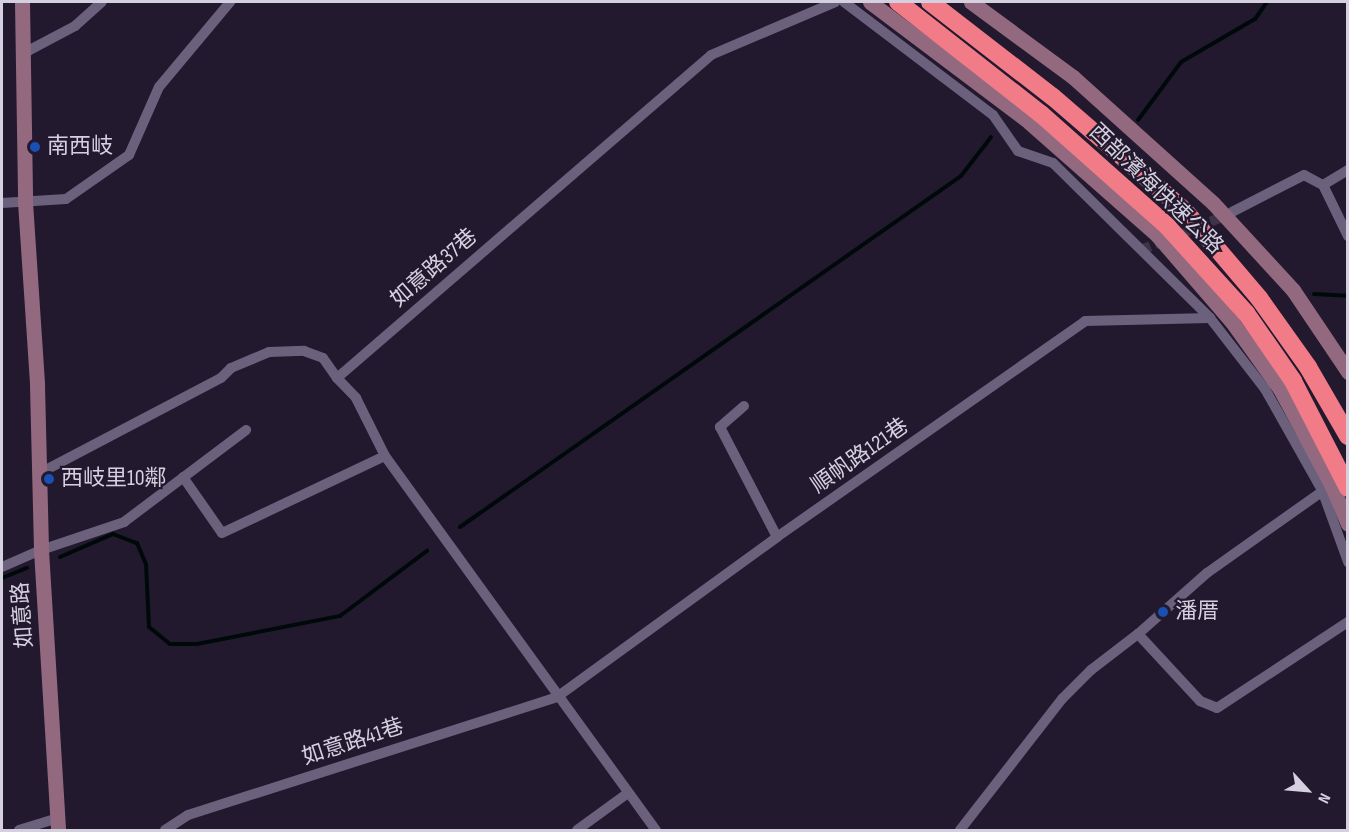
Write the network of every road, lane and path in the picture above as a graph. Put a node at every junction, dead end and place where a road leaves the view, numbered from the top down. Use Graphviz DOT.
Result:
graph roads {
  1 [pos="22,2"];
  2 [pos="102,2"];
  3 [pos="230,2"];
  4 [pos="836,2"];
  5 [pos="844,2"];
  6 [pos="870,2"];
  7 [pos="898,2"];
  8 [pos="930,2"];
  9 [pos="971,2"];
  10 [pos="24,53"];
  11 [pos="1347,170"];
  12 [pos="1323,185"];
  13 [pos="25,202"];
  14 [pos="2,203"];
  15 [pos="1232,212"];
  16 [pos="1347,236"];
  17 [pos="1210,318"];
  18 [pos="1347,372"];
  19 [pos="337,378"];
  20 [pos="744,406"];
  21 [pos="246,430"];
  22 [pos="1347,435"];
  23 [pos="385,456"];
  24 [pos="40,473"];
  25 [pos="1347,476"];
  26 [pos="183,477"];
  27 [pos="1334,488"];
  28 [pos="1347,524"];
  29 [pos="777,537"];
  30 [pos="41,550"];
  31 [pos="1347,562"];
  32 [pos="2,567"];
  33 [pos="1347,622"];
  34 [pos="1138,634"];
  35 [pos="557,697"];
  36 [pos="628,793"];
  37 [pos="58,825"];
  38 [pos="19,831"];
  39 [pos="165,831"];
  40 [pos="577,831"];
  41 [pos="656,831"];
  42 [pos="960,831"];
  1 -- 10 [label="street, 如意路"];
  2 -- 10 [label="street"];
  3 -- 13 [label="street"];
  4 -- 19 [label="street, 如意路37巷"];
  5 -- 17 [label="street"];
  6 -- 27 [label="street"];
  7 -- 27 [label="highway, 西部濱海快速公路"];
  8 -- 22 [label="highway, 西部濱海快速公路"];
  9 -- 18 [label="street"];
  10 -- 13 [label="street, 如意路"];
  11 -- 12 [label="street"];
  12 -- 15 [label="street"];
  12 -- 16 [label="street"];
  13 -- 14 [label="street"];
  13 -- 24 [label="street, 如意路"];
  17 -- 27 [label="street"];
  17 -- 29 [label="street, 順帆路121巷"];
  19 -- 23 [label="street"];
  19 -- 24 [label="street"];
  20 -- 29 [label="street"];
  21 -- 26 [label="street"];
  23 -- 26 [label="street"];
  23 -- 35 [label="street"];
  24 -- 30 [label="street, 如意路"];
  25 -- 27 [label="street"];
  26 -- 30 [label="street"];
  27 -- 28 [label="street"];
  27 -- 31 [label="street"];
  27 -- 34 [label="street"];
  29 -- 35 [label="street, 順帆路121巷"];
  30 -- 32 [label="street"];
  30 -- 37 [label="street, 如意路"];
  33 -- 34 [label="street"];
  34 -- 42 [label="street"];
  35 -- 36 [label="street"];
  35 -- 39 [label="street, 如意路41巷"];
  36 -- 40 [label="street"];
  36 -- 41 [label="street"];
  37 -- 38 [label="street"];
}
